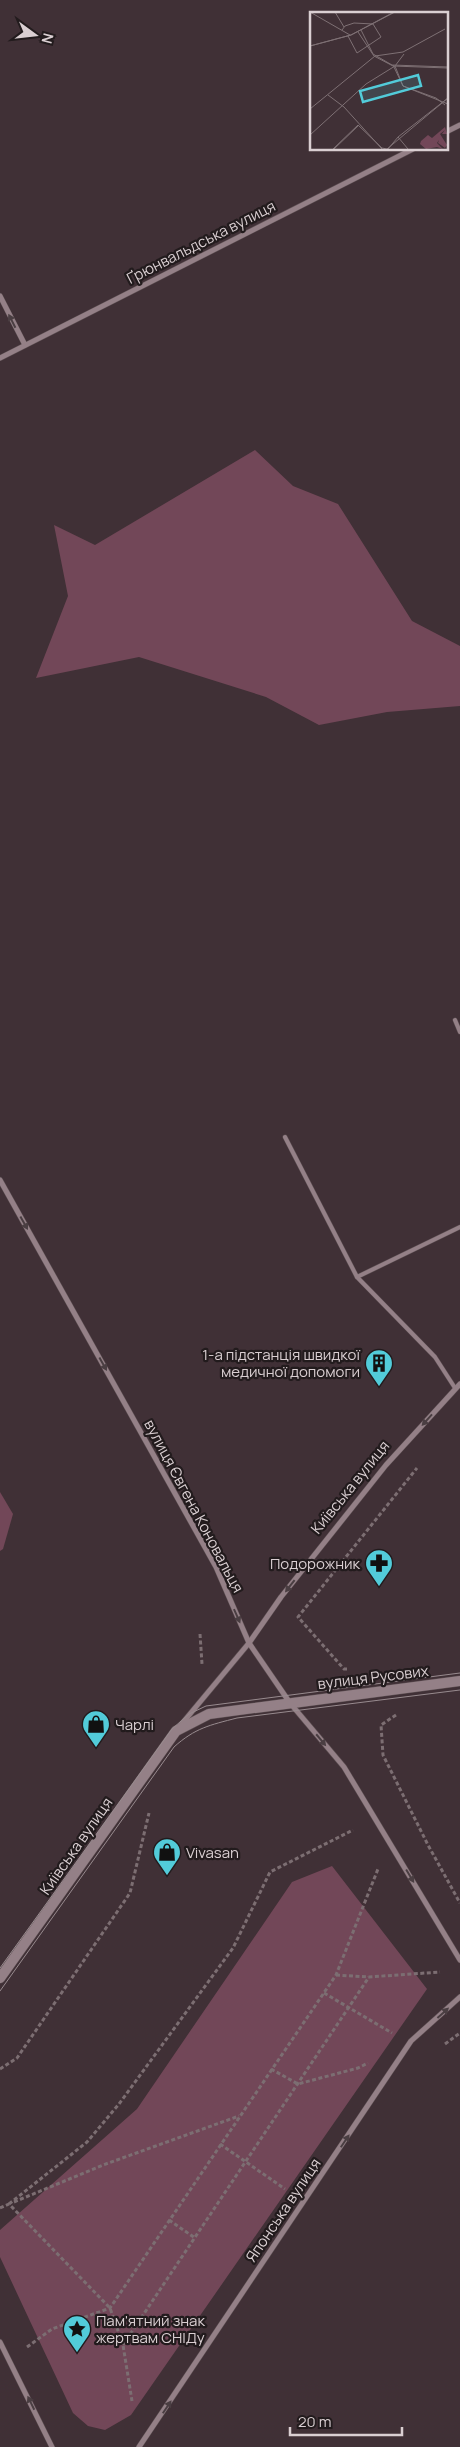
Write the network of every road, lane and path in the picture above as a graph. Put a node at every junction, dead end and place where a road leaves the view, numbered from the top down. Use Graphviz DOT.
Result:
graph roads {
  1 [pos="460,125"];
  2 [pos="448,131"];
  3 [pos="411,150"];
  4 [pos="0,296"];
  5 [pos="25,345"];
  6 [pos="0,358"];
  7 [pos="455,1020"];
  8 [pos="460,1032"];
  9 [pos="285,1137"];
  10 [pos="0,1180"];
  11 [pos="460,1227"];
  12 [pos="357,1277"];
  13 [pos="460,1384"];
  14 [pos="455,1388"];
  15 [pos="419,1465"];
  16 [pos="249,1643"];
  17 [pos="354,1668"];
  18 [pos="460,1681"];
  19 [pos="290,1703"];
  20 [pos="402,1711"];
  21 [pos="176,1731"];
  22 [pos="150,1812"];
  23 [pos="353,1830"];
  24 [pos="378,1869"];
  25 [pos="460,1903"];
  26 [pos="460,1960"];
  27 [pos="440,1972"];
  28 [pos="336,1975"];
  29 [pos="369,1977"];
  30 [pos="0,1978"];
  31 [pos="324,1993"];
  32 [pos="460,1998"];
  33 [pos="348,2008"];
  34 [pos="411,2041"];
  35 [pos="0,2069"];
  36 [pos="271,2069"];
  37 [pos="298,2084"];
  38 [pos="240,2115"];
  39 [pos="220,2144"];
  40 [pos="246,2161"];
  41 [pos="304,2203"];
  42 [pos="9,2204"];
  43 [pos="0,2208"];
  44 [pos="169,2220"];
  45 [pos="195,2238"];
  46 [pos="110,2308"];
  47 [pos="0,2342"];
  48 [pos="123,2345"];
  49 [pos="10,2359"];
  50 [pos="132,2401"];
  51 [pos="52,2447"];
  52 [pos="139,2447"];
  1 -- 2 [label="street"];
  3 -- 5 [label="street, Ґрюнвальдська вулиця"];
  5 -- 4 [label="street, one-way"];
  5 -- 6 [label="street, Ґрюнвальдська вулиця"];
  7 -- 8 [label="lane"];
  9 -- 12 [label="lane"];
  10 -- 16 [label="street, вулиця Євгена Коновальця, one-way"];
  11 -- 12 [label="lane"];
  12 -- 14 [label="lane"];
  13 -- 14 [label="street, Київська вулиця"];
  14 -- 16 [label="street, Київська вулиця, one-way"];
  15 -- 17 [label="path"];
  16 -- 19 [label="street, вулиця Євгена Коновальця"];
  16 -- 21 [label="street, Київська вулиця"];
  18 -- 19 [label="main road, вулиця Русових"];
  19 -- 21 [label="main road, Київська вулиця"];
  19 -- 26 [label="street, вулиця Євгена Коновальця, one-way"];
  20 -- 25 [label="path"];
  21 -- 30 [label="main road, Київська вулиця"];
  22 -- 35 [label="path"];
  23 -- 42 [label="path"];
  24 -- 28 [label="path"];
  27 -- 29 [label="path"];
  28 -- 29 [label="path"];
  28 -- 31 [label="path"];
  29 -- 33 [label="path"];
  31 -- 33 [label="path"];
  31 -- 36 [label="path"];
  34 -- 32 [label="street, Японська вулиця, one-way"];
  33 -- 34 [label="path"];
  33 -- 37 [label="path"];
  34 -- 37 [label="path"];
  41 -- 34 [label="street, Японська вулиця, one-way"];
  36 -- 37 [label="path"];
  36 -- 38 [label="path"];
  37 -- 40 [label="path"];
  38 -- 39 [label="path"];
  38 -- 42 [label="path"];
  39 -- 40 [label="path"];
  39 -- 44 [label="path"];
  40 -- 41 [label="path"];
  40 -- 45 [label="path"];
  52 -- 41 [label="street, Японська вулиця, one-way"];
  42 -- 43 [label="path"];
  42 -- 46 [label="path"];
  44 -- 45 [label="path"];
  44 -- 46 [label="path"];
  45 -- 48 [label="path"];
  46 -- 48 [label="path"];
  46 -- 49 [label="path"];
  47 -- 49 [label="street"];
  48 -- 50 [label="path"];
  51 -- 49 [label="street, one-way"];
}
